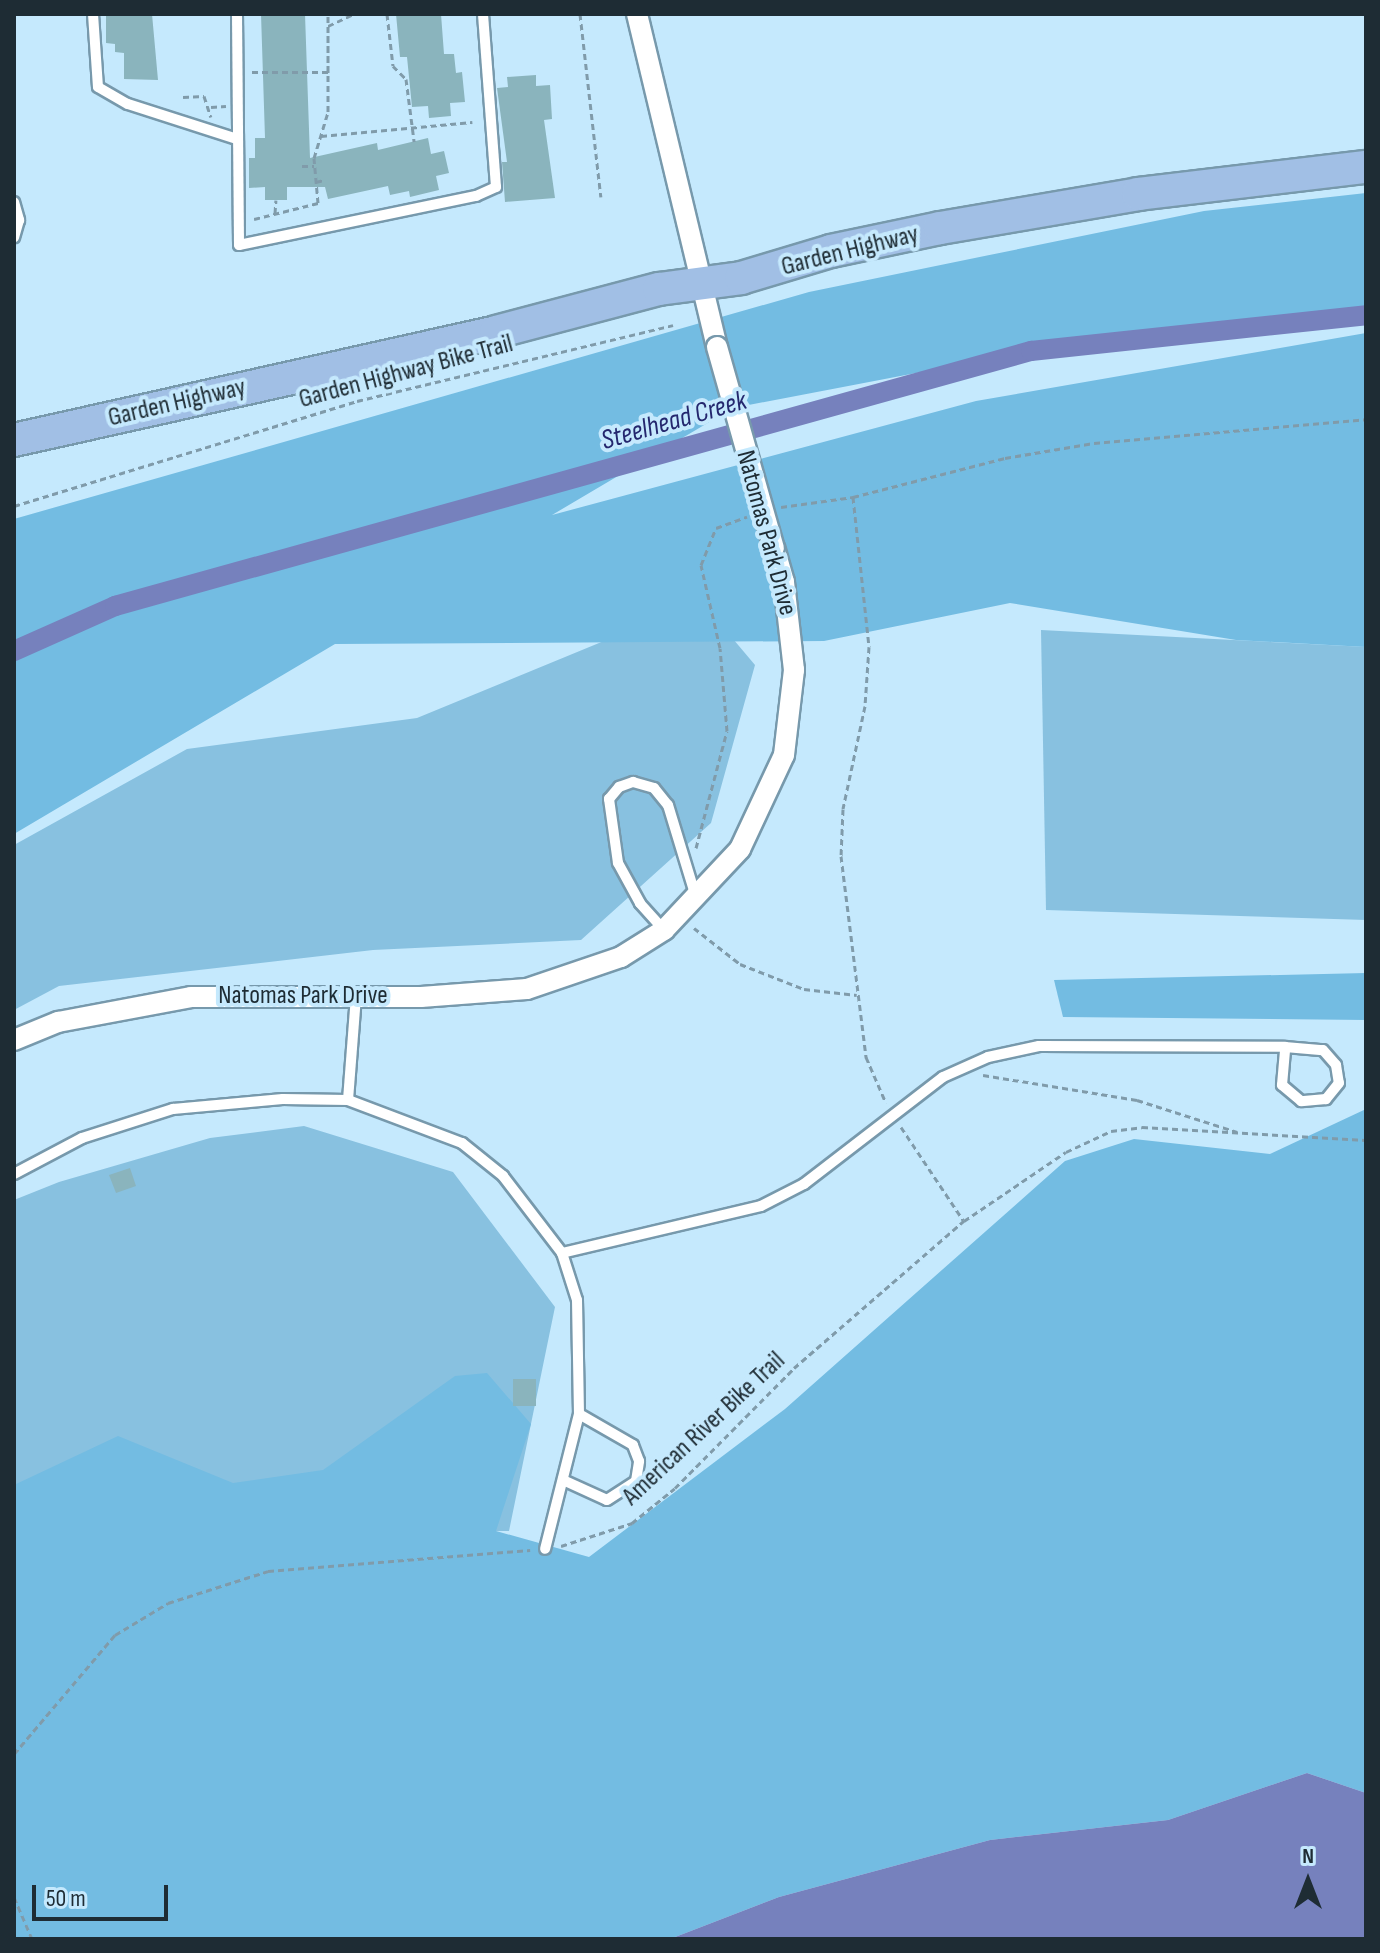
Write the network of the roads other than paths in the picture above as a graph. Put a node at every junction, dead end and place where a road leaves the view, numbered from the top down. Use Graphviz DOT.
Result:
graph roads {
  1 [pos="93,14"];
  2 [pos="237,14"];
  3 [pos="483,14"];
  4 [pos="637,14"];
  5 [pos="237,139"];
  6 [pos="1366,167"];
  7 [pos="14,202"];
  8 [pos="14,237"];
  9 [pos="702,283"];
  10 [pos="341,366"];
  11 [pos="14,419"];
  12 [pos="14,440"];
  13 [pos="698,899"];
  14 [pos="672,923"];
  15 [pos="356,995"];
  16 [pos="14,1040"];
  17 [pos="1285,1047"];
  18 [pos="348,1100"];
  19 [pos="14,1174"];
  20 [pos="562,1253"];
  21 [pos="579,1414"];
  22 [pos="563,1480"];
  23 [pos="545,1549"];
  1 -- 5 [label="lane"];
  2 -- 5 [label="lane"];
  3 -- 5 [label="lane"];
  4 -- 9 [label="street, Natomas Park Drive"];
  6 -- 9 [label="main road, Garden Highway"];
  7 -- 8 [label="lane"];
  9 -- 10 [label="main road, Garden Highway"];
  9 -- 13 [label="street, Natomas Park Drive, bridge"];
  10 -- 11 [label="main road, Garden Highway"];
  10 -- 12 [label="main road, Garden Highway"];
  13 -- 14 [label="street, Natomas Park Drive"];
  13 -- 14 [label="lane"];
  14 -- 15 [label="street, Natomas Park Drive"];
  15 -- 16 [label="street, Natomas Park Drive"];
  15 -- 18 [label="lane"];
  17 -- 17 [label="lane"];
  17 -- 20 [label="lane"];
  18 -- 19 [label="lane"];
  18 -- 20 [label="lane"];
  20 -- 21 [label="lane"];
  21 -- 22 [label="lane"];
  21 -- 22 [label="lane"];
  22 -- 23 [label="lane"];
}
